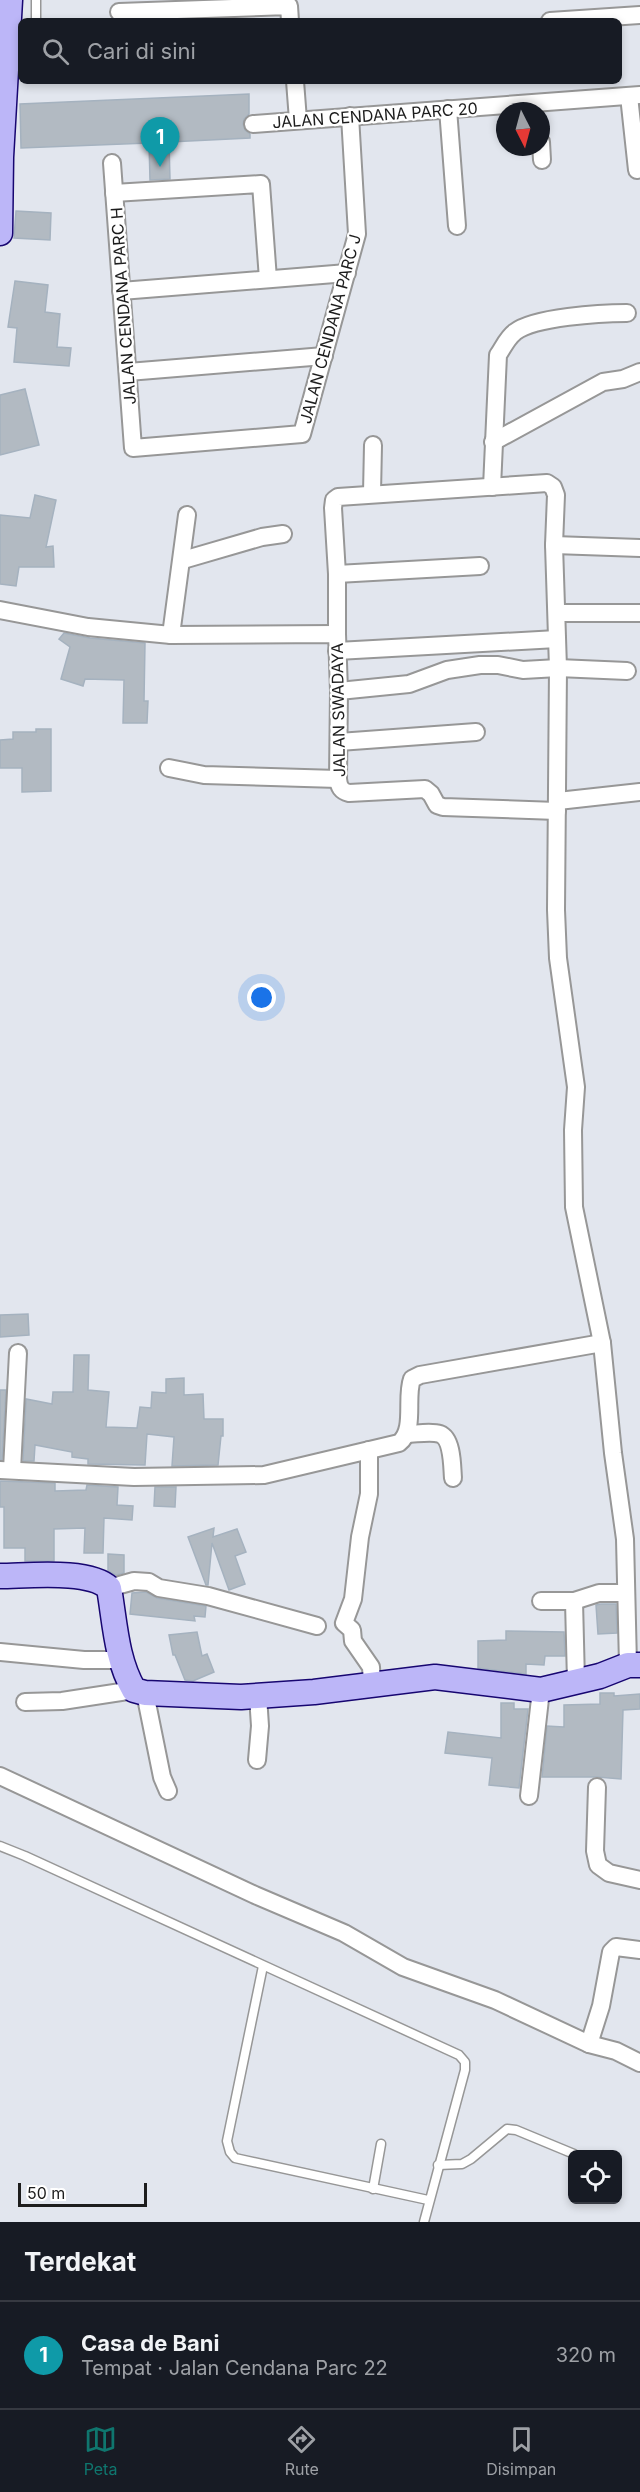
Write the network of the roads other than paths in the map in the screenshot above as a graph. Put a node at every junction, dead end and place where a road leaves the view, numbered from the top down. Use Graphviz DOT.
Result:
graph roads {
  1 [pos="10,0"];
  2 [pos="36,0"];
  3 [pos="206,4"];
  4 [pos="119,11"];
  5 [pos="289,13"];
  6 [pos="640,15"];
  7 [pos="36,18"];
  8 [pos="595,18"];
  9 [pos="295,84"];
  10 [pos="635,96"];
  11 [pos="550,106"];
  12 [pos="496,108"];
  13 [pos="448,109"];
  14 [pos="350,116"];
  15 [pos="298,120"];
  16 [pos="253,124"];
  17 [pos="542,156"];
  18 [pos="0,157"];
  19 [pos="542,160"];
  20 [pos="112,163"];
  21 [pos="637,170"];
  22 [pos="114,193"];
  23 [pos="457,226"];
  24 [pos="0,233"];
  25 [pos="347,273"];
  26 [pos="268,279"];
  27 [pos="121,291"];
  28 [pos="627,313"];
  29 [pos="324,356"];
  30 [pos="128,372"];
  31 [pos="640,372"];
  32 [pos="494,442"];
  33 [pos="373,445"];
  34 [pos="133,448"];
  35 [pos="492,487"];
  36 [pos="372,493"];
  37 [pos="187,515"];
  38 [pos="283,534"];
  39 [pos="554,545"];
  40 [pos="640,548"];
  41 [pos="183,560"];
  42 [pos="480,566"];
  43 [pos="337,574"];
  44 [pos="0,610"];
  45 [pos="557,613"];
  46 [pos="640,613"];
  47 [pos="337,634"];
  48 [pos="171,635"];
  49 [pos="557,639"];
  50 [pos="337,651"];
  51 [pos="558,668"];
  52 [pos="627,671"];
  53 [pos="339,692"];
  54 [pos="476,732"];
  55 [pos="339,742"];
  56 [pos="169,768"];
  57 [pos="338,779"];
  58 [pos="640,792"];
  59 [pos="557,806"];
  60 [pos="602,1343"];
  61 [pos="18,1353"];
  62 [pos="17,1371"];
  63 [pos="0,1373"];
  64 [pos="407,1434"];
  65 [pos="369,1450"];
  66 [pos="6,1470"];
  67 [pos="453,1479"];
  68 [pos="0,1576"];
  69 [pos="109,1587"];
  70 [pos="626,1593"];
  71 [pos="541,1601"];
  72 [pos="574,1601"];
  73 [pos="317,1626"];
  74 [pos="0,1652"];
  75 [pos="120,1660"];
  76 [pos="634,1665"];
  77 [pos="576,1682"];
  78 [pos="372,1683"];
  79 [pos="541,1690"];
  80 [pos="139,1691"];
  81 [pos="258,1696"];
  82 [pos="25,1702"];
  83 [pos="257,1760"];
  84 [pos="0,1776"];
  85 [pos="597,1787"];
  86 [pos="168,1791"];
  87 [pos="529,1796"];
  88 [pos="0,1846"];
  89 [pos="640,1880"];
  90 [pos="640,1950"];
  91 [pos="263,1966"];
  92 [pos="589,2044"];
  93 [pos="640,2063"];
  94 [pos="381,2144"];
  95 [pos="568,2152"];
  96 [pos="438,2165"];
  97 [pos="373,2190"];
  98 [pos="428,2200"];
  99 [pos="424,2222"];
  1 -- 18 [label="street"];
  2 -- 7 [label="lane"];
  3 -- 4 [label="street"];
  3 -- 5 [label="street"];
  6 -- 8 [label="street"];
  9 -- 15 [label="street"];
  10 -- 11 [label="street, JALAN CENDANA PARC 20"];
  10 -- 21 [label="street"];
  12 -- 13 [label="street, JALAN CENDANA PARC 20"];
  13 -- 14 [label="street, JALAN CENDANA PARC 20"];
  13 -- 23 [label="street"];
  14 -- 15 [label="street, JALAN CENDANA PARC 20"];
  14 -- 25 [label="street, JALAN CENDANA PARC J"];
  15 -- 16 [label="street, JALAN CENDANA PARC 20"];
  17 -- 19 [label="street"];
  18 -- 24 [label="street"];
  20 -- 22 [label="street, JALAN CENDANA PARC H"];
  22 -- 26 [label="street"];
  22 -- 27 [label="street, JALAN CENDANA PARC H"];
  25 -- 26 [label="street"];
  25 -- 29 [label="street, JALAN CENDANA PARC J"];
  26 -- 27 [label="street"];
  27 -- 30 [label="street, JALAN CENDANA PARC H"];
  28 -- 32 [label="street"];
  29 -- 30 [label="street"];
  29 -- 34 [label="street, JALAN CENDANA PARC J"];
  30 -- 34 [label="street, JALAN CENDANA PARC H"];
  31 -- 32 [label="street"];
  32 -- 35 [label="street"];
  33 -- 36 [label="street"];
  35 -- 36 [label="street"];
  35 -- 39 [label="street"];
  36 -- 43 [label="street"];
  37 -- 41 [label="street"];
  38 -- 41 [label="street"];
  39 -- 40 [label="street"];
  39 -- 45 [label="street"];
  41 -- 48 [label="street"];
  42 -- 43 [label="street"];
  43 -- 47 [label="street"];
  44 -- 48 [label="street, JALAN SWADAYA"];
  45 -- 46 [label="street"];
  45 -- 49 [label="street"];
  47 -- 48 [label="street, JALAN SWADAYA"];
  47 -- 50 [label="street, JALAN SWADAYA"];
  49 -- 50 [label="street"];
  49 -- 51 [label="street"];
  50 -- 53 [label="street, JALAN SWADAYA"];
  51 -- 52 [label="street"];
  51 -- 53 [label="street"];
  51 -- 59 [label="street"];
  53 -- 55 [label="street, JALAN SWADAYA"];
  54 -- 55 [label="street"];
  55 -- 57 [label="street, JALAN SWADAYA"];
  56 -- 57 [label="street"];
  57 -- 59 [label="street, JALAN SWADAYA"];
  58 -- 59 [label="street"];
  59 -- 60 [label="street"];
  60 -- 64 [label="street"];
  60 -- 70 [label="street"];
  61 -- 62 [label="street"];
  62 -- 63 [label="street"];
  62 -- 66 [label="street"];
  64 -- 65 [label="street"];
  64 -- 67 [label="street"];
  65 -- 66 [label="street"];
  65 -- 78 [label="street"];
  68 -- 69 [label="street"];
  69 -- 73 [label="street"];
  69 -- 75 [label="street"];
  70 -- 72 [label="street"];
  70 -- 76 [label="street"];
  71 -- 72 [label="street"];
  72 -- 77 [label="street"];
  74 -- 75 [label="street"];
  75 -- 80 [label="street"];
  76 -- 77 [label="street"];
  77 -- 79 [label="street"];
  78 -- 79 [label="street"];
  78 -- 81 [label="street"];
  79 -- 87 [label="street"];
  80 -- 81 [label="street"];
  80 -- 82 [label="street"];
  80 -- 86 [label="street"];
  81 -- 83 [label="street"];
  84 -- 92 [label="street"];
  85 -- 89 [label="street"];
  88 -- 91 [label="lane"];
  90 -- 92 [label="street"];
  91 -- 96 [label="lane"];
  91 -- 97 [label="lane"];
  92 -- 93 [label="street"];
  94 -- 97 [label="lane"];
  95 -- 96 [label="lane"];
  96 -- 98 [label="lane"];
  97 -- 98 [label="lane"];
  98 -- 99 [label="lane"];
}
